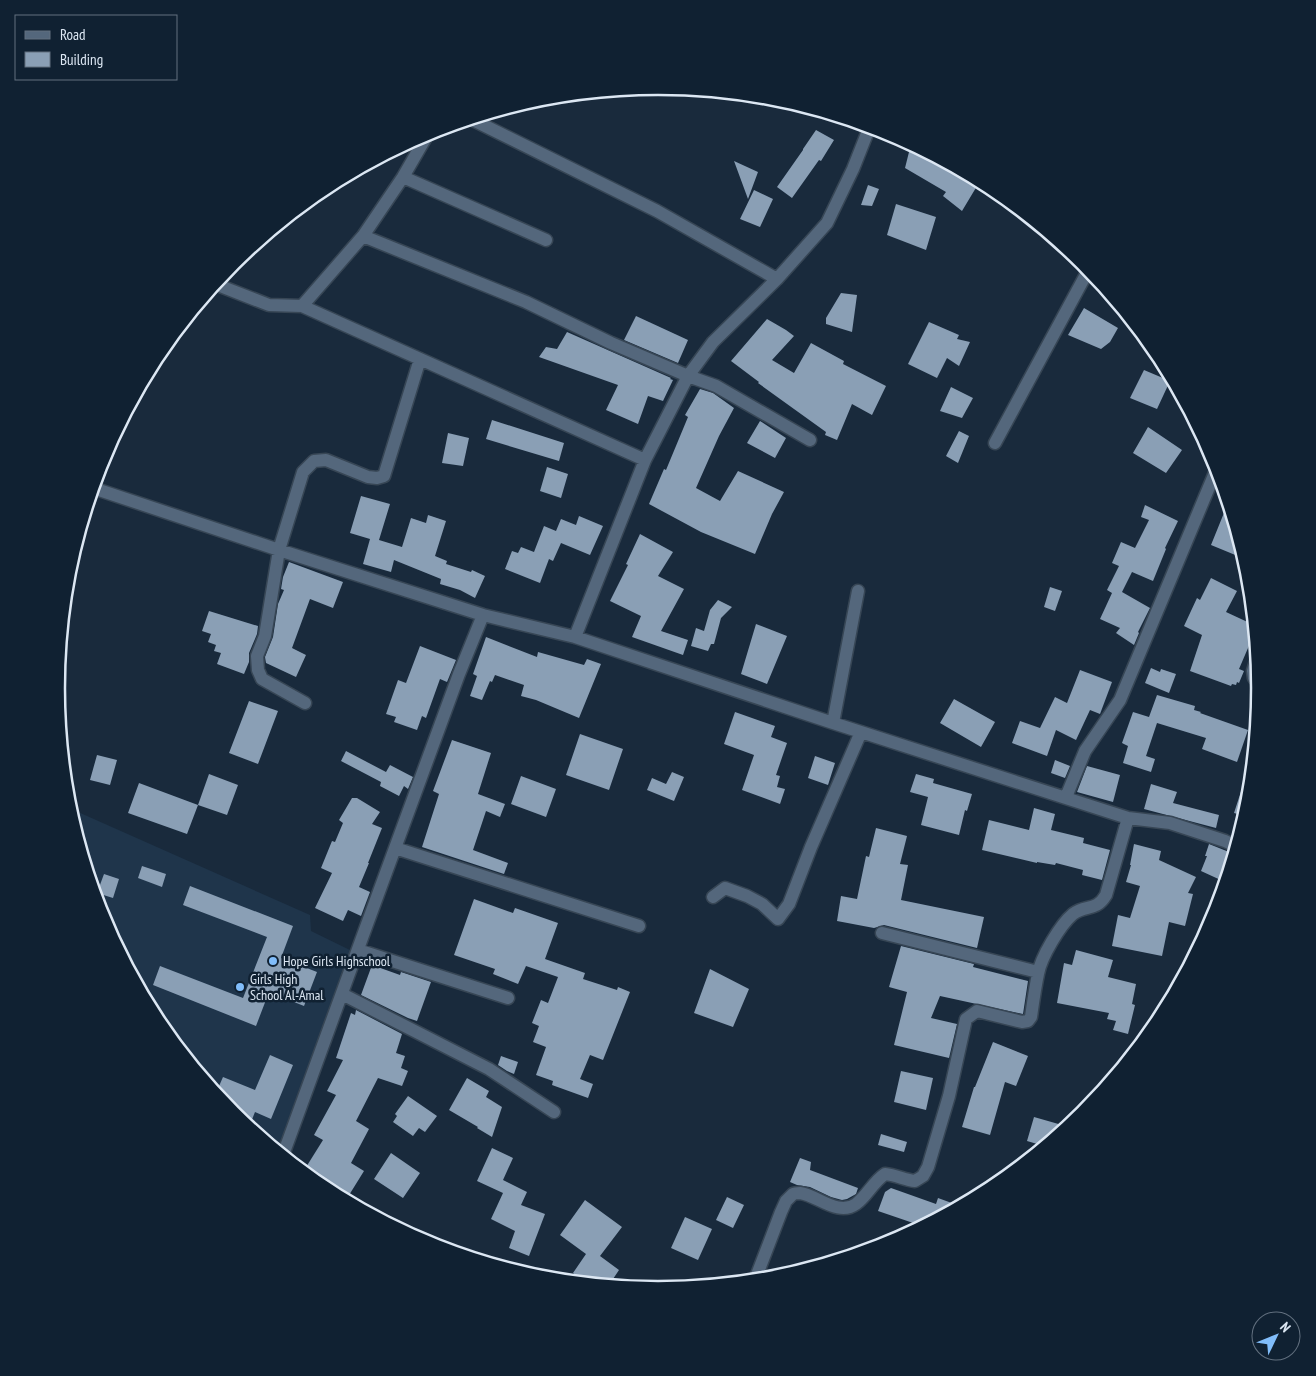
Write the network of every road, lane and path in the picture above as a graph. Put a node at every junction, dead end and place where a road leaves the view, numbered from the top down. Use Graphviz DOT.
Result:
graph roads {
  1 [pos="478,123"];
  2 [pos="867,133"];
  3 [pos="422,144"];
  4 [pos="403,177"];
  5 [pos="362,236"];
  6 [pos="546,240"];
  7 [pos="1085,277"];
  8 [pos="777,279"];
  9 [pos="222,287"];
  10 [pos="302,306"];
  11 [pos="420,359"];
  12 [pos="688,376"];
  13 [pos="810,440"];
  14 [pos="995,443"];
  15 [pos="644,460"];
  16 [pos="1213,478"];
  17 [pos="99,490"];
  18 [pos="279,550"];
  19 [pos="858,591"];
  20 [pos="483,615"];
  21 [pos="574,637"];
  22 [pos="305,703"];
  23 [pos="833,723"];
  24 [pos="861,732"];
  25 [pos="1066,797"];
  26 [pos="1128,818"];
  27 [pos="1230,843"];
  28 [pos="395,848"];
  29 [pos="713,897"];
  30 [pos="639,926"];
  31 [pos="882,933"];
  32 [pos="358,950"];
  33 [pos="1038,972"];
  34 [pos="342,994"];
  35 [pos="508,998"];
  36 [pos="554,1112"];
  37 [pos="286,1149"];
  38 [pos="758,1272"];
  1 -- 8 [label="street"];
  2 -- 8 [label="street"];
  3 -- 4 [label="street"];
  4 -- 5 [label="street"];
  4 -- 6 [label="street"];
  5 -- 10 [label="street"];
  5 -- 12 [label="street"];
  7 -- 14 [label="street"];
  8 -- 12 [label="street"];
  9 -- 10 [label="street"];
  10 -- 11 [label="street"];
  11 -- 15 [label="street"];
  11 -- 18 [label="street"];
  12 -- 13 [label="street"];
  12 -- 15 [label="street"];
  15 -- 21 [label="street"];
  16 -- 25 [label="street"];
  17 -- 18 [label="street"];
  18 -- 20 [label="street"];
  18 -- 22 [label="street"];
  19 -- 23 [label="street"];
  20 -- 21 [label="street"];
  20 -- 28 [label="street"];
  21 -- 23 [label="street"];
  23 -- 24 [label="street"];
  24 -- 25 [label="street"];
  24 -- 29 [label="street"];
  25 -- 26 [label="street"];
  26 -- 27 [label="street"];
  26 -- 33 [label="street"];
  28 -- 30 [label="street"];
  28 -- 32 [label="street"];
  31 -- 33 [label="street"];
  32 -- 34 [label="street"];
  32 -- 35 [label="street"];
  33 -- 38 [label="street"];
  34 -- 36 [label="street"];
  34 -- 37 [label="street"];
}
